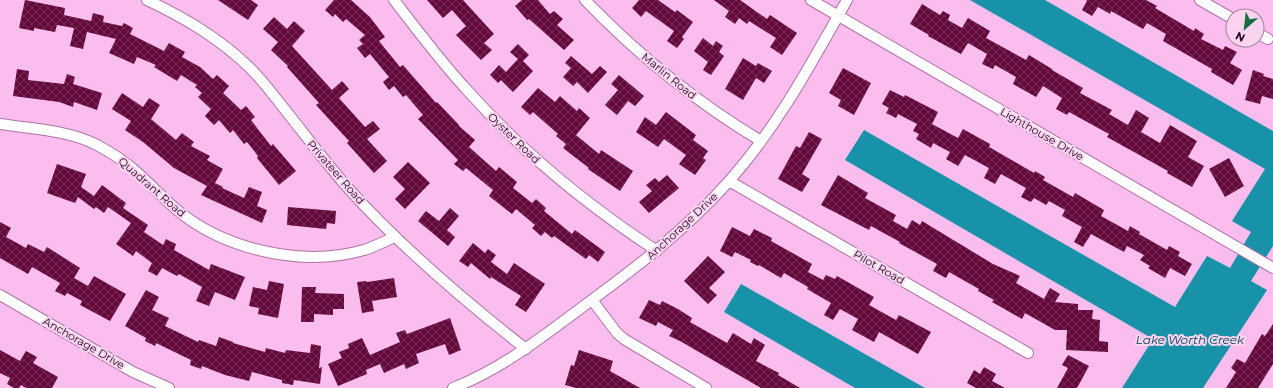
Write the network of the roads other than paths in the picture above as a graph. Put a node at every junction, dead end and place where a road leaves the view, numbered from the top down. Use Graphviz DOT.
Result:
graph roads {
  1 [pos="147,0"];
  2 [pos="394,0"];
  3 [pos="585,0"];
  4 [pos="811,0"];
  5 [pos="847,0"];
  6 [pos="1200,0"];
  7 [pos="1225,14"];
  8 [pos="838,17"];
  9 [pos="1265,37"];
  10 [pos="1268,39"];
  11 [pos="0,124"];
  12 [pos="761,141"];
  13 [pos="730,181"];
  14 [pos="395,237"];
  15 [pos="657,251"];
  16 [pos="1273,268"];
  17 [pos="0,295"];
  18 [pos="592,300"];
  19 [pos="526,349"];
  20 [pos="1028,353"];
  21 [pos="169,388"];
  22 [pos="454,388"];
  23 [pos="706,388"];
  1 -- 14 [label="street, Privateer Road"];
  2 -- 15 [label="street, Oyster Road"];
  3 -- 12 [label="street, Marlin Road"];
  4 -- 8 [label="street, Lighthouse Drive"];
  5 -- 8 [label="street, Anchorage Drive"];
  6 -- 7 [label="street"];
  8 -- 12 [label="street, Anchorage Drive"];
  8 -- 16 [label="street, Lighthouse Drive"];
  9 -- 10 [label="street"];
  11 -- 14 [label="street, Quadrant Road"];
  12 -- 13 [label="street, Anchorage Drive"];
  13 -- 15 [label="street, Anchorage Drive"];
  13 -- 20 [label="street, Pilot Road"];
  14 -- 19 [label="street, Privateer Road"];
  15 -- 18 [label="street, Anchorage Drive"];
  17 -- 21 [label="street, Anchorage Drive"];
  18 -- 19 [label="street, Anchorage Drive"];
  18 -- 23 [label="street"];
  19 -- 22 [label="street, Anchorage Drive"];
}
